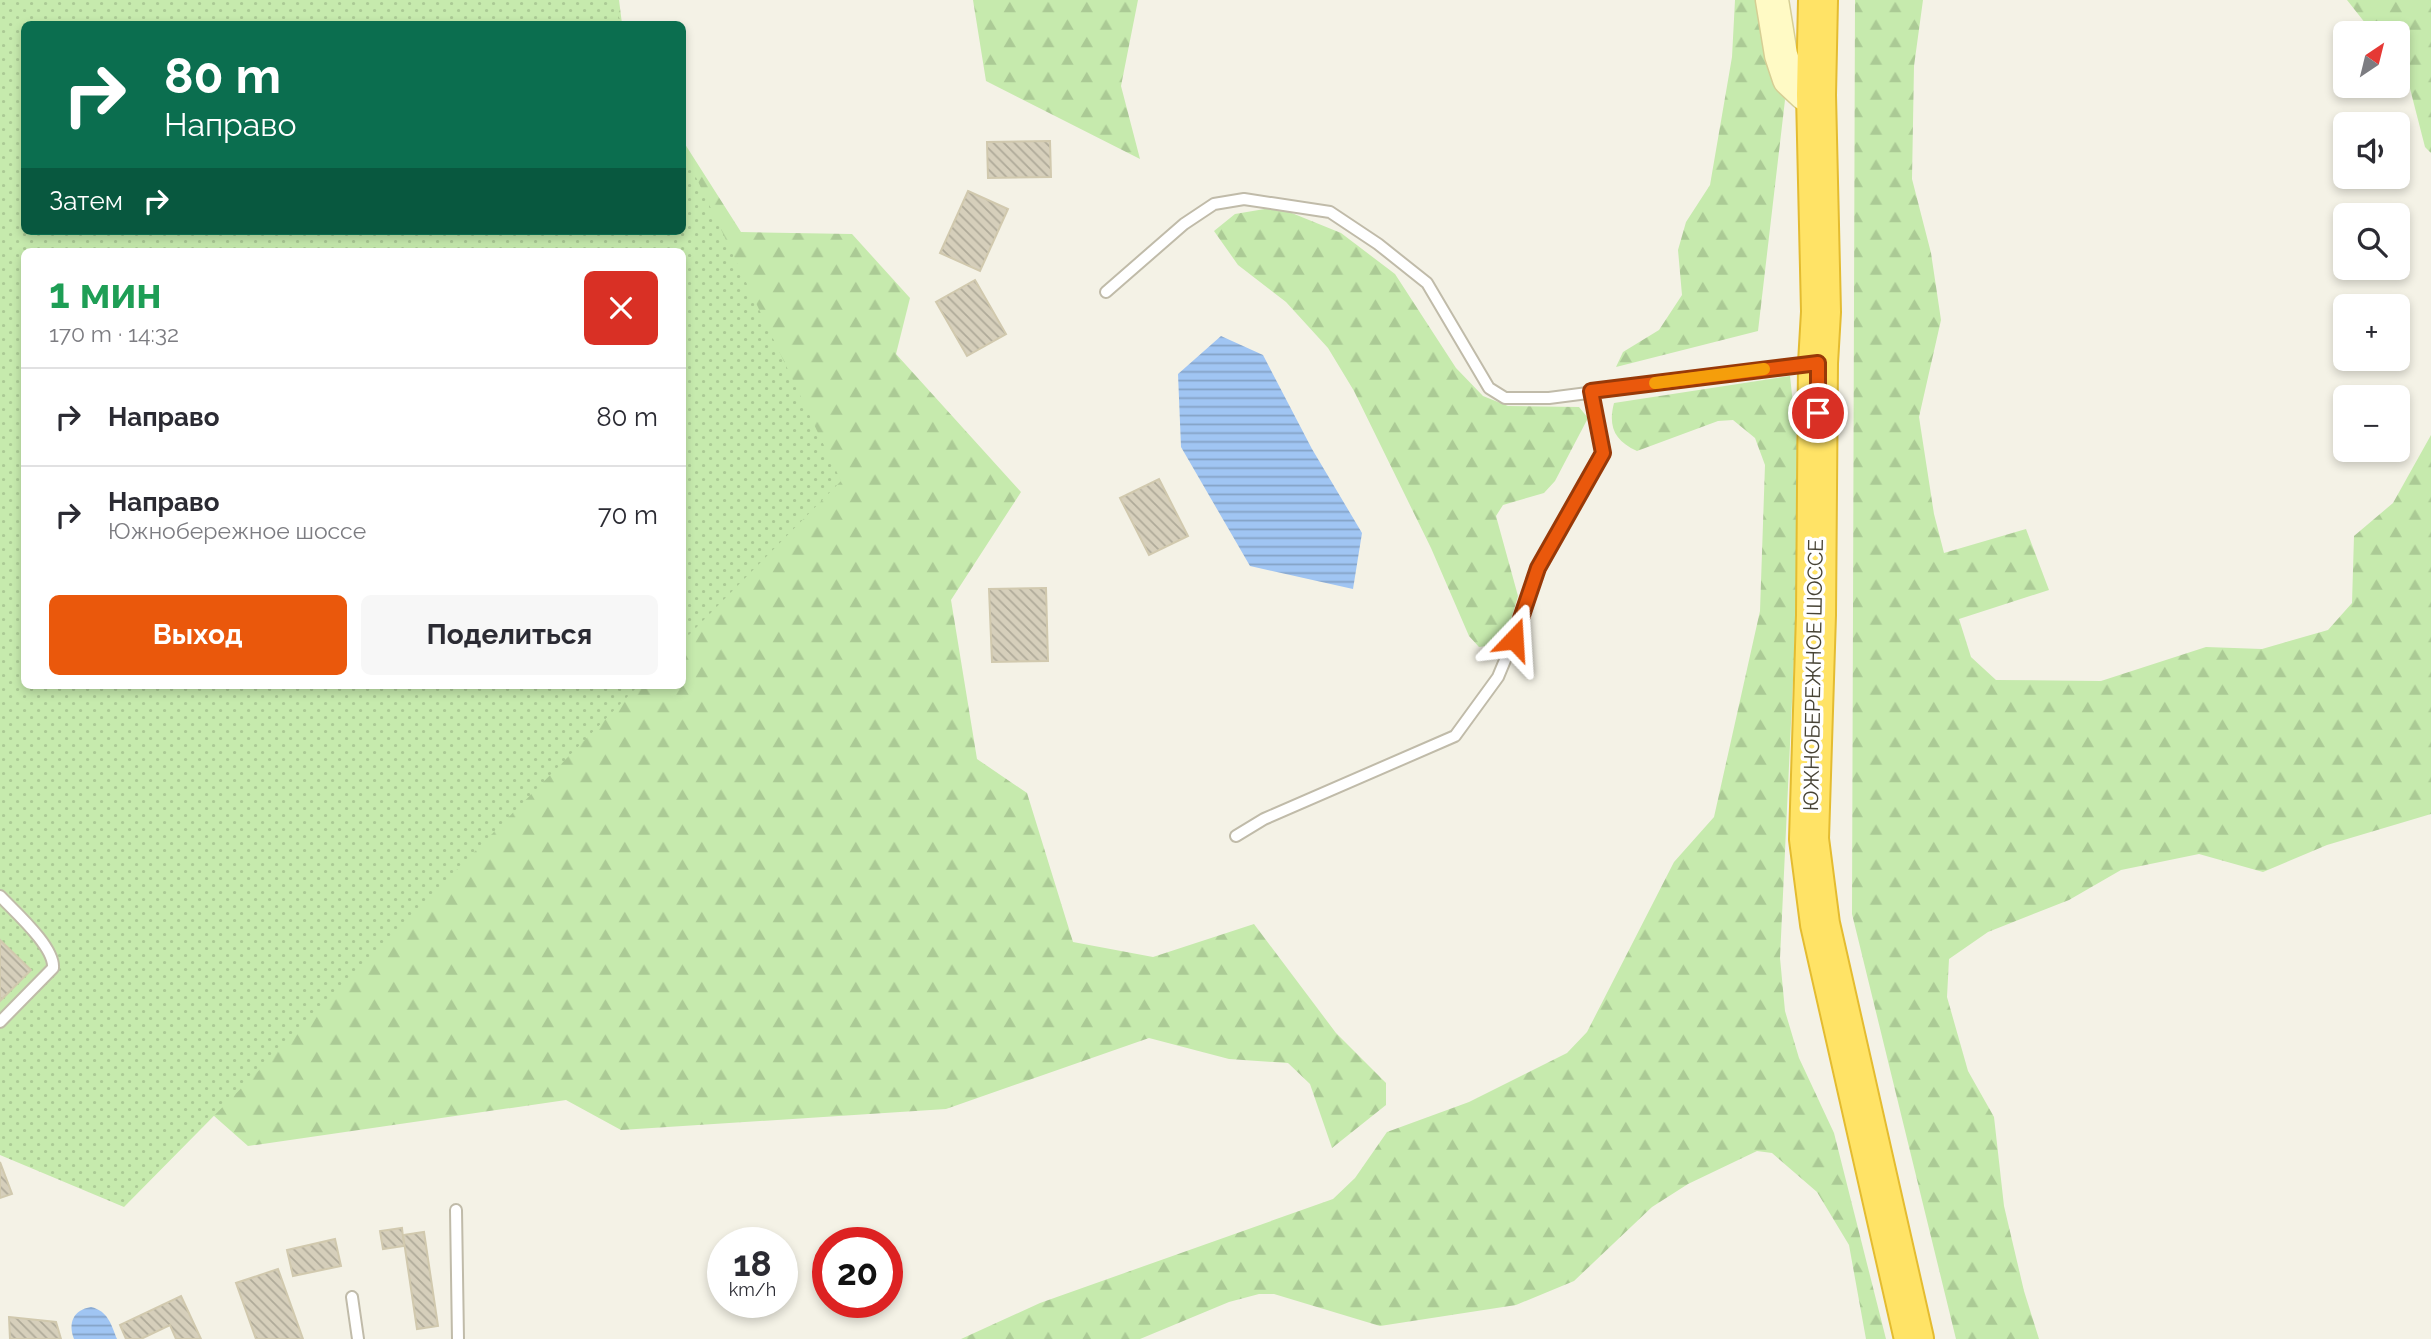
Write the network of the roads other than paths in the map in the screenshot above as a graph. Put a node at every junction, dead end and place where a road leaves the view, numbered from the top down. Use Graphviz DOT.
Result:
graph roads {
  1 [pos="1772,0"];
  2 [pos="1818,0"];
  3 [pos="1841,0"];
  4 [pos="1828,98"];
  5 [pos="1106,292"];
  6 [pos="1818,363"];
  7 [pos="1591,391"];
  8 [pos="1826,617"];
  9 [pos="1236,836"];
  10 [pos="0,896"];
  11 [pos="0,1022"];
  12 [pos="456,1210"];
  13 [pos="352,1297"];
  14 [pos="358,1339"];
  15 [pos="458,1339"];
  16 [pos="1914,1339"];
  17 [pos="1935,1339"];
  1 -- 4 [label="street"];
  2 -- 4 [label="highway, ЮЖНОБЕРЕЖНОЕ ШОССЕ"];
  3 -- 4 [label="highway, ЮЖНОБЕРЕЖНОЕ ШОССЕ"];
  4 -- 6 [label="highway, ЮЖНОБЕРЕЖНОЕ ШОССЕ"];
  4 -- 8 [label="highway, ЮЖНОБЕРЕЖНОЕ ШОССЕ"];
  5 -- 7 [label="lane"];
  6 -- 7 [label="lane"];
  6 -- 8 [label="highway, ЮЖНОБЕРЕЖНОЕ ШОССЕ"];
  7 -- 9 [label="lane"];
  8 -- 16 [label="highway, ЮЖНОБЕРЕЖНОЕ ШОССЕ"];
  8 -- 17 [label="highway, ЮЖНОБЕРЕЖНОЕ ШОССЕ"];
  10 -- 11 [label="lane"];
  12 -- 15 [label="lane"];
  13 -- 14 [label="lane"];
}
